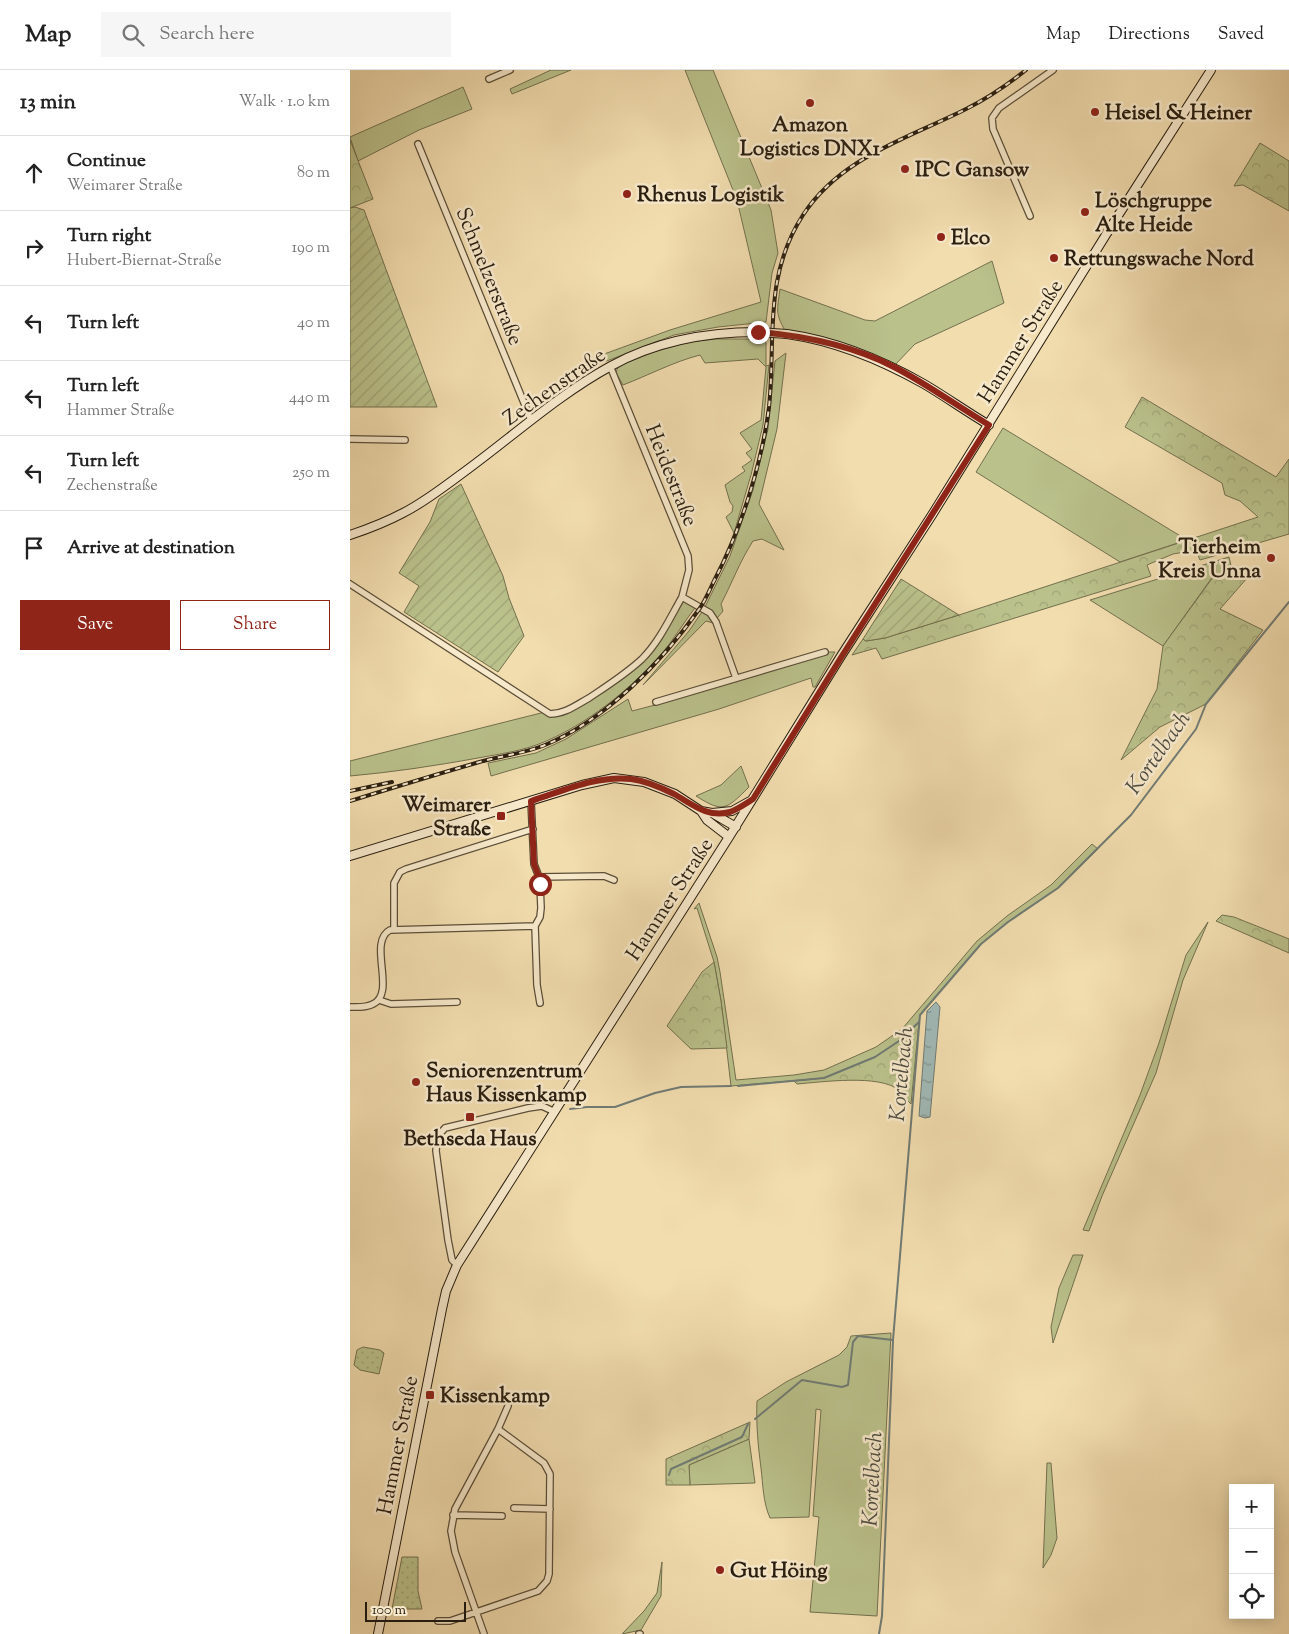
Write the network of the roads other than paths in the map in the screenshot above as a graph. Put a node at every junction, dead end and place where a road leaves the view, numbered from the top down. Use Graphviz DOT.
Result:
graph roads {
  1 [pos="510,70"];
  2 [pos="1053,70"];
  3 [pos="1211,70"];
  4 [pos="489,79"];
  5 [pos="418,144"];
  6 [pos="1030,216"];
  7 [pos="610,366"];
  8 [pos="531,420"];
  9 [pos="989,425"];
  10 [pos="350,439"];
  11 [pos="405,440"];
  12 [pos="350,535"];
  13 [pos="350,584"];
  14 [pos="682,597"];
  15 [pos="825,652"];
  16 [pos="736,678"];
  17 [pos="656,702"];
  18 [pos="753,799"];
  19 [pos="531,801"];
  20 [pos="701,811"];
  21 [pos="712,813"];
  22 [pos="736,827"];
  23 [pos="533,829"];
  24 [pos="729,837"];
  25 [pos="350,856"];
  26 [pos="539,877"];
  27 [pos="614,880"];
  28 [pos="535,926"];
  29 [pos="394,928"];
  30 [pos="379,1000"];
  31 [pos="457,1002"];
  32 [pos="540,1002"];
  33 [pos="350,1007"];
  34 [pos="554,1112"];
  35 [pos="457,1265"];
  36 [pos="508,1406"];
  37 [pos="498,1429"];
  38 [pos="514,1508"];
  39 [pos="550,1509"];
  40 [pos="453,1516"];
  41 [pos="502,1516"];
  42 [pos="477,1611"];
  43 [pos="438,1621"];
  44 [pos="378,1634"];
  45 [pos="484,1634"];
  1 -- 4 [label="street"];
  2 -- 6 [label="street"];
  3 -- 9 [label="main road, Hammer Straße"];
  5 -- 8 [label="street, Schmelzerstraße"];
  7 -- 8 [label="main road, Zechenstraße"];
  7 -- 9 [label="main road, Zechenstraße, bridge"];
  7 -- 14 [label="street, Heidestraße"];
  8 -- 12 [label="main road, Zechenstraße"];
  9 -- 18 [label="main road, Hammer Straße"];
  10 -- 11 [label="street"];
  13 -- 14 [label="street"];
  14 -- 16 [label="street"];
  15 -- 16 [label="street"];
  16 -- 17 [label="street"];
  18 -- 21 [label="main road"];
  18 -- 22 [label="main road, Hammer Straße"];
  19 -- 20 [label="main road"];
  19 -- 23 [label="street"];
  19 -- 25 [label="main road"];
  20 -- 21 [label="main road"];
  20 -- 24 [label="main road"];
  21 -- 22 [label="main road"];
  22 -- 24 [label="main road, Hammer Straße"];
  23 -- 26 [label="street"];
  23 -- 29 [label="street"];
  24 -- 34 [label="main road, Hammer Straße"];
  26 -- 27 [label="street"];
  26 -- 28 [label="street"];
  28 -- 29 [label="street"];
  28 -- 32 [label="street"];
  29 -- 30 [label="street"];
  30 -- 31 [label="street"];
  30 -- 33 [label="street"];
  34 -- 35 [label="main road, Hammer Straße"];
  34 -- 35 [label="street"];
  35 -- 44 [label="main road, Hammer Straße"];
  36 -- 37 [label="street"];
  37 -- 39 [label="street"];
  37 -- 40 [label="street"];
  38 -- 39 [label="street"];
  39 -- 42 [label="street"];
  40 -- 41 [label="street"];
  40 -- 42 [label="street"];
  42 -- 43 [label="street"];
  42 -- 45 [label="street"];
}
